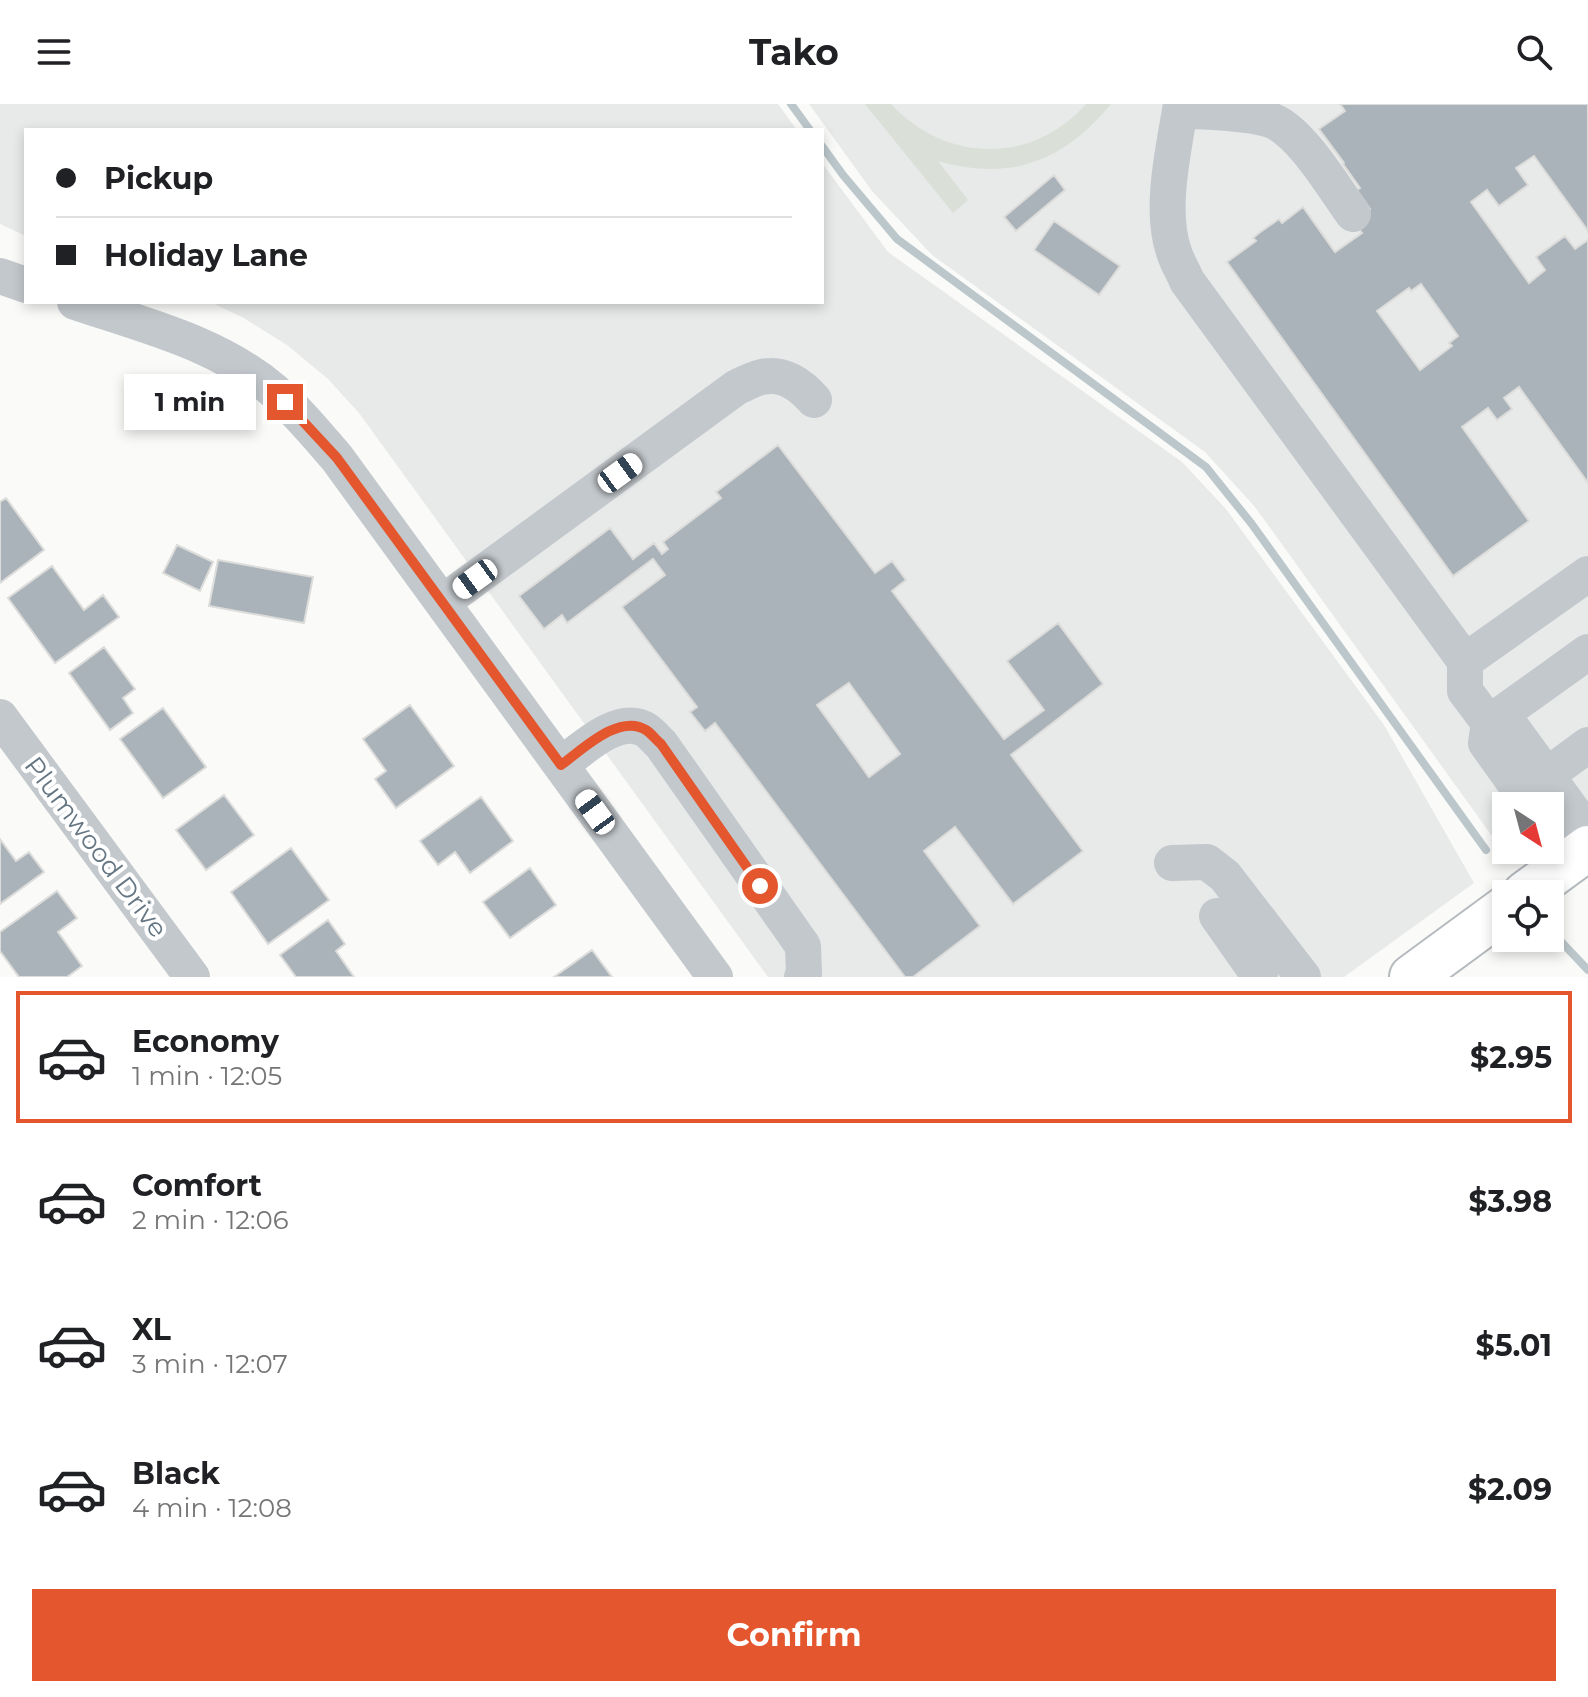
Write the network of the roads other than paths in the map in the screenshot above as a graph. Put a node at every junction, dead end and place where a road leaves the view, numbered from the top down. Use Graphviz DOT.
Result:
graph roads {
  1 [pos="1181,107"];
  2 [pos="1353,214"];
  3 [pos="0,276"];
  4 [pos="24,284"];
  5 [pos="81,304"];
  6 [pos="814,400"];
  7 [pos="1588,574"];
  8 [pos="443,602"];
  9 [pos="1588,652"];
  10 [pos="1465,661"];
  11 [pos="0,717"];
  12 [pos="1489,723"];
  13 [pos="1588,745"];
  14 [pos="561,765"];
  15 [pos="1539,790"];
  16 [pos="1574,843"];
  17 [pos="1172,863"];
  18 [pos="1538,880"];
  19 [pos="1217,916"];
  20 [pos="1492,918"];
  21 [pos="192,977"];
  22 [pos="715,977"];
  23 [pos="802,977"];
  24 [pos="1260,977"];
  25 [pos="1303,977"];
  26 [pos="1412,977"];
  1 -- 2 [label="street"];
  1 -- 10 [label="street"];
  3 -- 4 [label="street"];
  5 -- 8 [label="street"];
  6 -- 8 [label="street"];
  7 -- 10 [label="street"];
  8 -- 14 [label="street"];
  9 -- 12 [label="street"];
  10 -- 12 [label="street"];
  11 -- 21 [label="street, Plumwood Drive"];
  12 -- 15 [label="street"];
  13 -- 15 [label="street"];
  14 -- 22 [label="street"];
  14 -- 23 [label="street"];
  15 -- 16 [label="street"];
  16 -- 18 [label="main road"];
  17 -- 25 [label="street"];
  19 -- 24 [label="street"];
  20 -- 26 [label="main road"];
}
